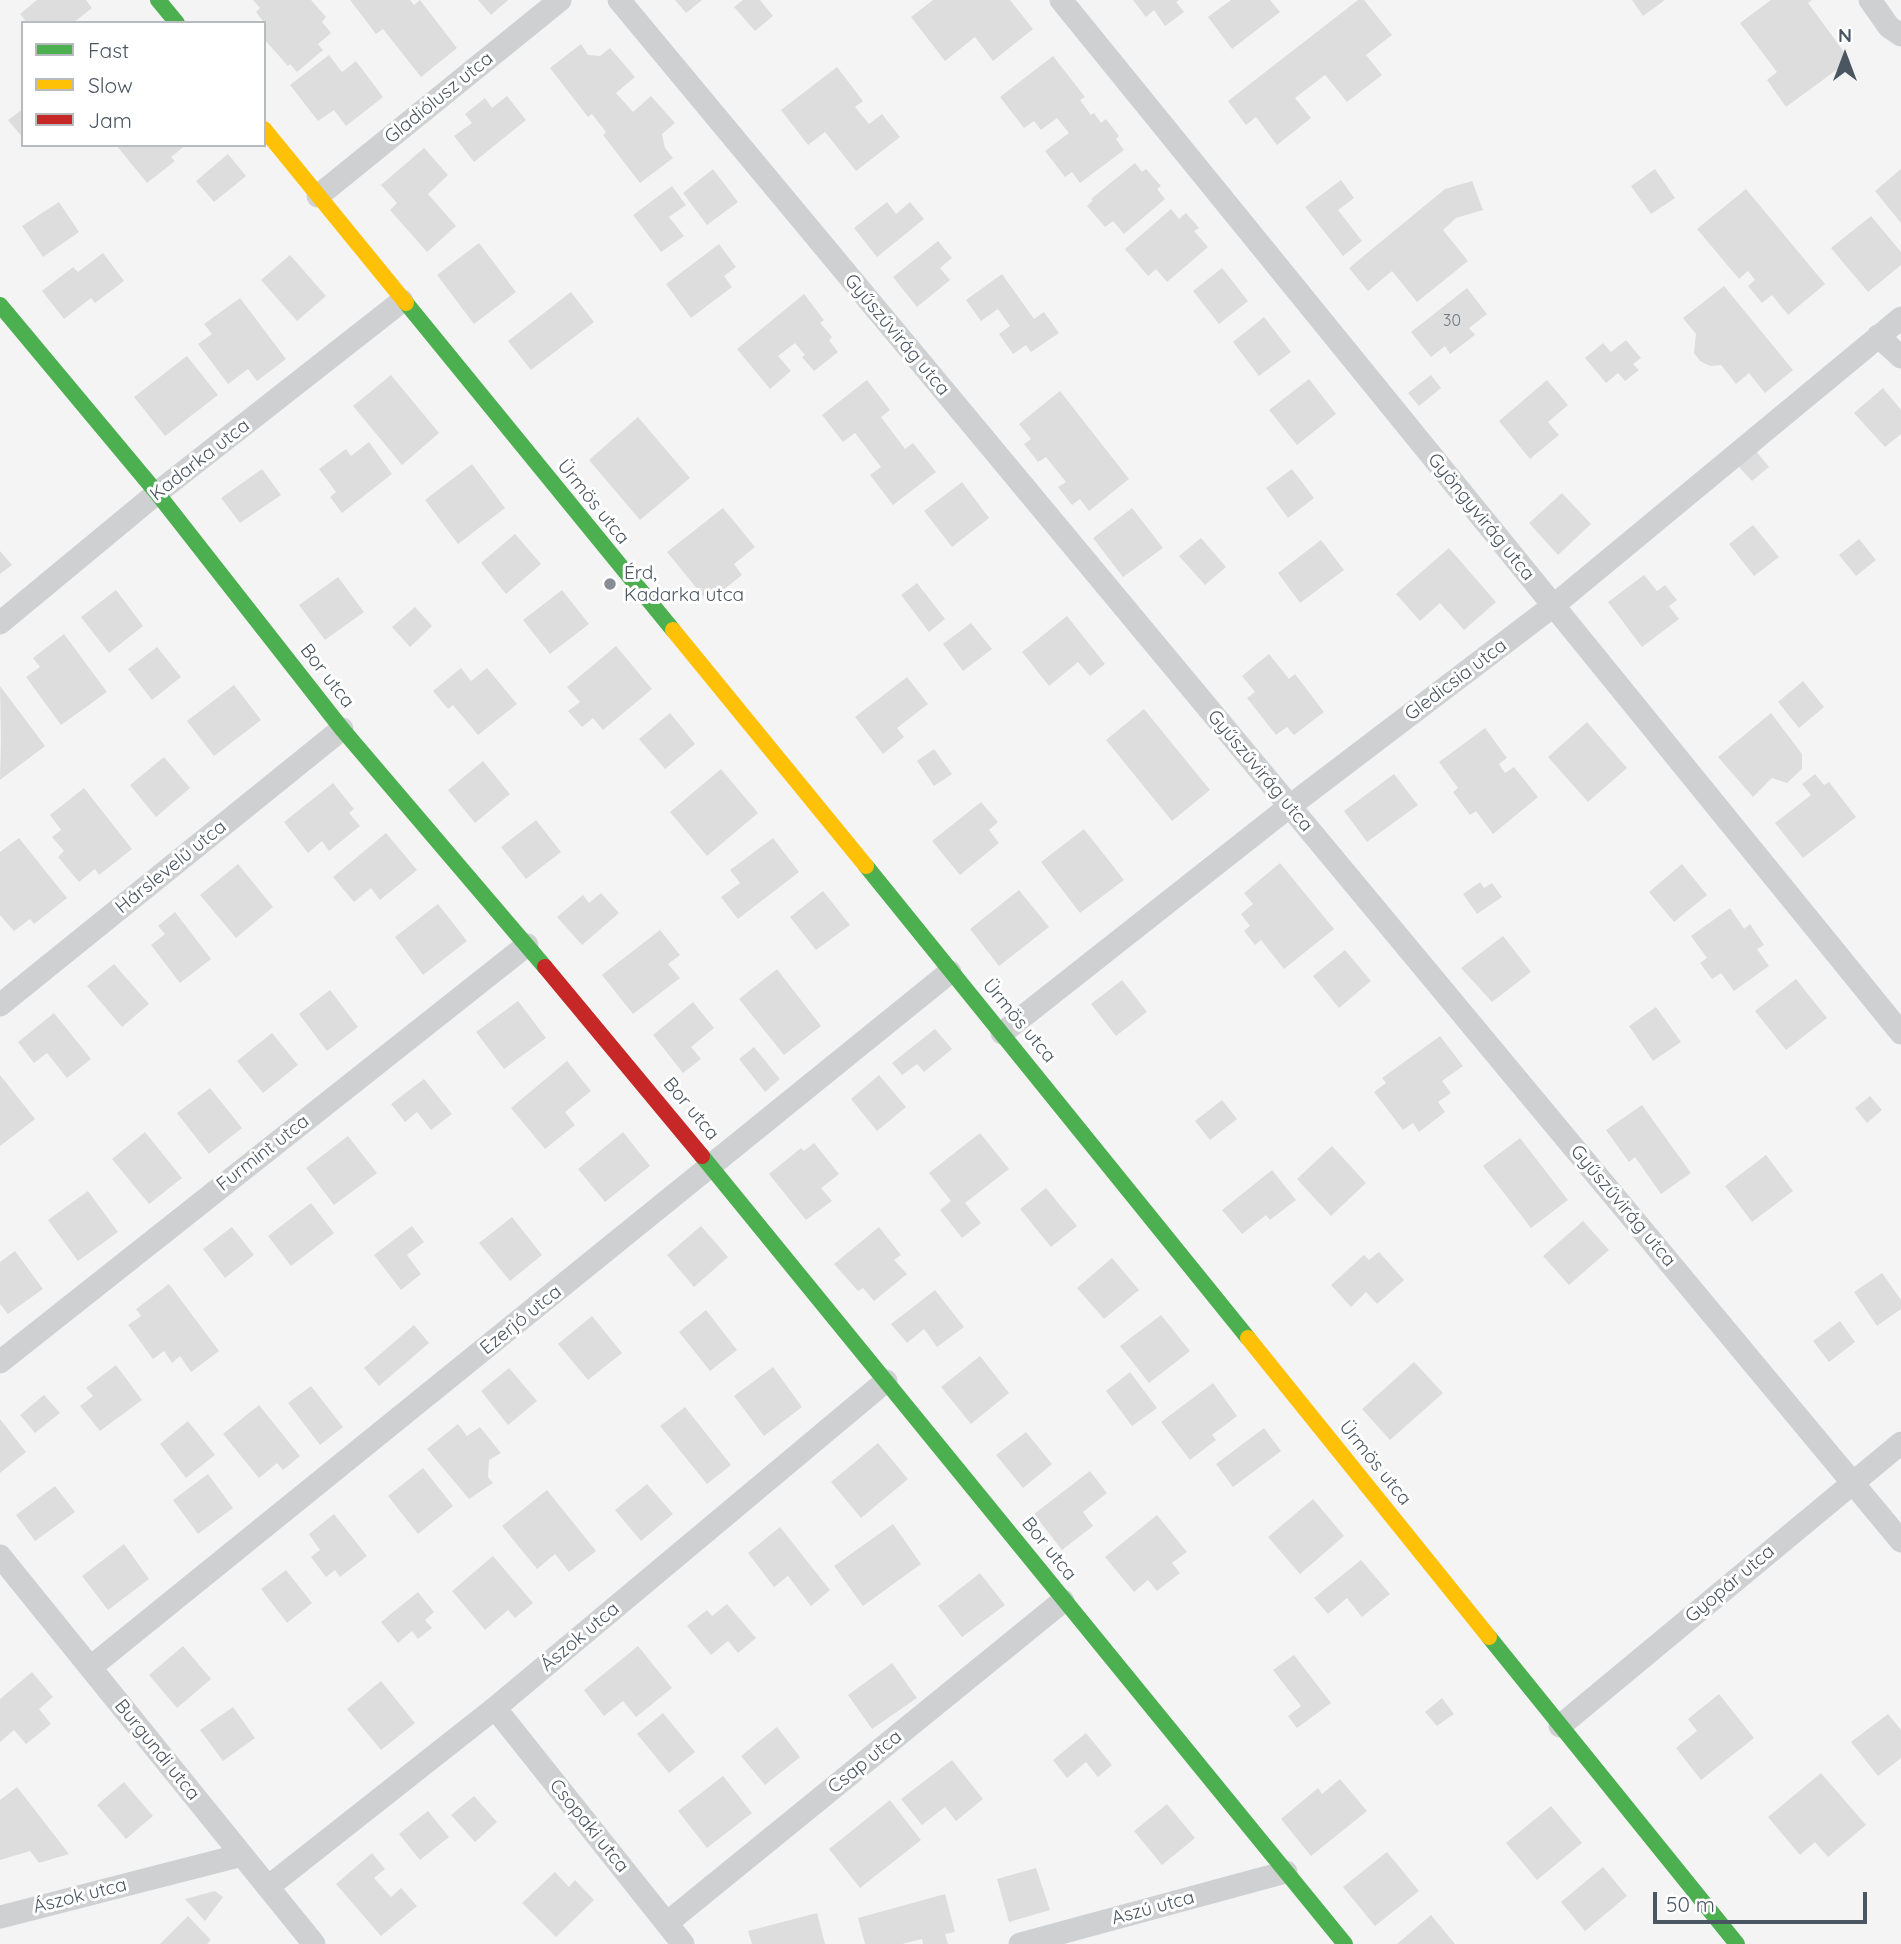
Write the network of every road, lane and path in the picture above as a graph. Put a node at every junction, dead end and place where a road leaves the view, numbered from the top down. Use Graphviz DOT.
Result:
graph roads {
  1 [pos="158,0"];
  2 [pos="560,0"];
  3 [pos="619,0"];
  4 [pos="1061,0"];
  5 [pos="1870,0"];
  6 [pos="175,21"];
  7 [pos="1901,36"];
  8 [pos="266,131"];
  9 [pos="318,196"];
  10 [pos="402,301"];
  11 [pos="0,305"];
  12 [pos="1901,318"];
  13 [pos="1878,336"];
  14 [pos="1901,357"];
  15 [pos="157,493"];
  16 [pos="1553,606"];
  17 [pos="0,623"];
  18 [pos="342,729"];
  19 [pos="1290,806"];
  20 [pos="527,945"];
  21 [pos="950,972"];
  22 [pos="0,1005"];
  23 [pos="1002,1033"];
  24 [pos="1901,1033"];
  25 [pos="711,1167"];
  26 [pos="0,1362"];
  27 [pos="886,1381"];
  28 [pos="1901,1443"];
  29 [pos="1853,1482"];
  30 [pos="1901,1542"];
  31 [pos="0,1556"];
  32 [pos="1063,1601"];
  33 [pos="91,1667"];
  34 [pos="495,1708"];
  35 [pos="1560,1726"];
  36 [pos="242,1855"];
  37 [pos="1286,1872"];
  38 [pos="268,1886"];
  39 [pos="0,1917"];
  40 [pos="667,1923"];
  41 [pos="314,1944"];
  42 [pos="683,1944"];
  43 [pos="1020,1944"];
  44 [pos="1345,1944"];
  45 [pos="1737,1944"];
  1 -- 6 [label="street"];
  2 -- 9 [label="street, Gladiólusz utca"];
  3 -- 19 [label="street, Gyűszűvirág utca"];
  4 -- 16 [label="street, Gyöngyvirág utca"];
  5 -- 7 [label="street"];
  8 -- 9 [label="street, Ürmös utca"];
  9 -- 10 [label="street, Ürmös utca"];
  10 -- 15 [label="street, Kadarka utca"];
  10 -- 21 [label="street, Ürmös utca"];
  11 -- 15 [label="street, Bor utca"];
  12 -- 13 [label="street, Gledicsia utca"];
  13 -- 14 [label="street"];
  13 -- 16 [label="street, Gledicsia utca"];
  15 -- 17 [label="street, Kadarka utca"];
  15 -- 18 [label="street, Bor utca"];
  16 -- 19 [label="street, Gledicsia utca"];
  16 -- 24 [label="street, Gyöngyvirág utca"];
  18 -- 20 [label="street, Bor utca"];
  18 -- 22 [label="street, Hárslevelű utca"];
  19 -- 23 [label="street, Gledicsia utca"];
  19 -- 29 [label="street, Gyűszűvirág utca"];
  20 -- 25 [label="street, Bor utca"];
  20 -- 26 [label="street, Furmint utca"];
  21 -- 23 [label="street, Ürmös utca"];
  21 -- 25 [label="street, Ezerjó utca"];
  23 -- 35 [label="street, Ürmös utca"];
  25 -- 27 [label="street, Bor utca"];
  25 -- 33 [label="street, Ezerjó utca"];
  27 -- 32 [label="street, Bor utca"];
  27 -- 34 [label="street, Ászok utca"];
  28 -- 29 [label="street, Gyopár utca"];
  29 -- 30 [label="street, Gyűszűvirág utca"];
  29 -- 35 [label="street, Gyopár utca"];
  31 -- 33 [label="street, Burgundi utca"];
  32 -- 37 [label="street, Bor utca"];
  32 -- 40 [label="street, Csap utca"];
  33 -- 36 [label="street, Burgundi utca"];
  34 -- 38 [label="street, Ászok utca"];
  34 -- 40 [label="street, Csopaki utca"];
  35 -- 45 [label="street, Ürmös utca"];
  36 -- 38 [label="street, Burgundi utca"];
  36 -- 39 [label="street, Ászok utca"];
  37 -- 43 [label="street, Aszú utca"];
  37 -- 44 [label="street, Bor utca"];
  38 -- 41 [label="street, Burgundi utca"];
  40 -- 42 [label="street, Csopaki utca"];
}
